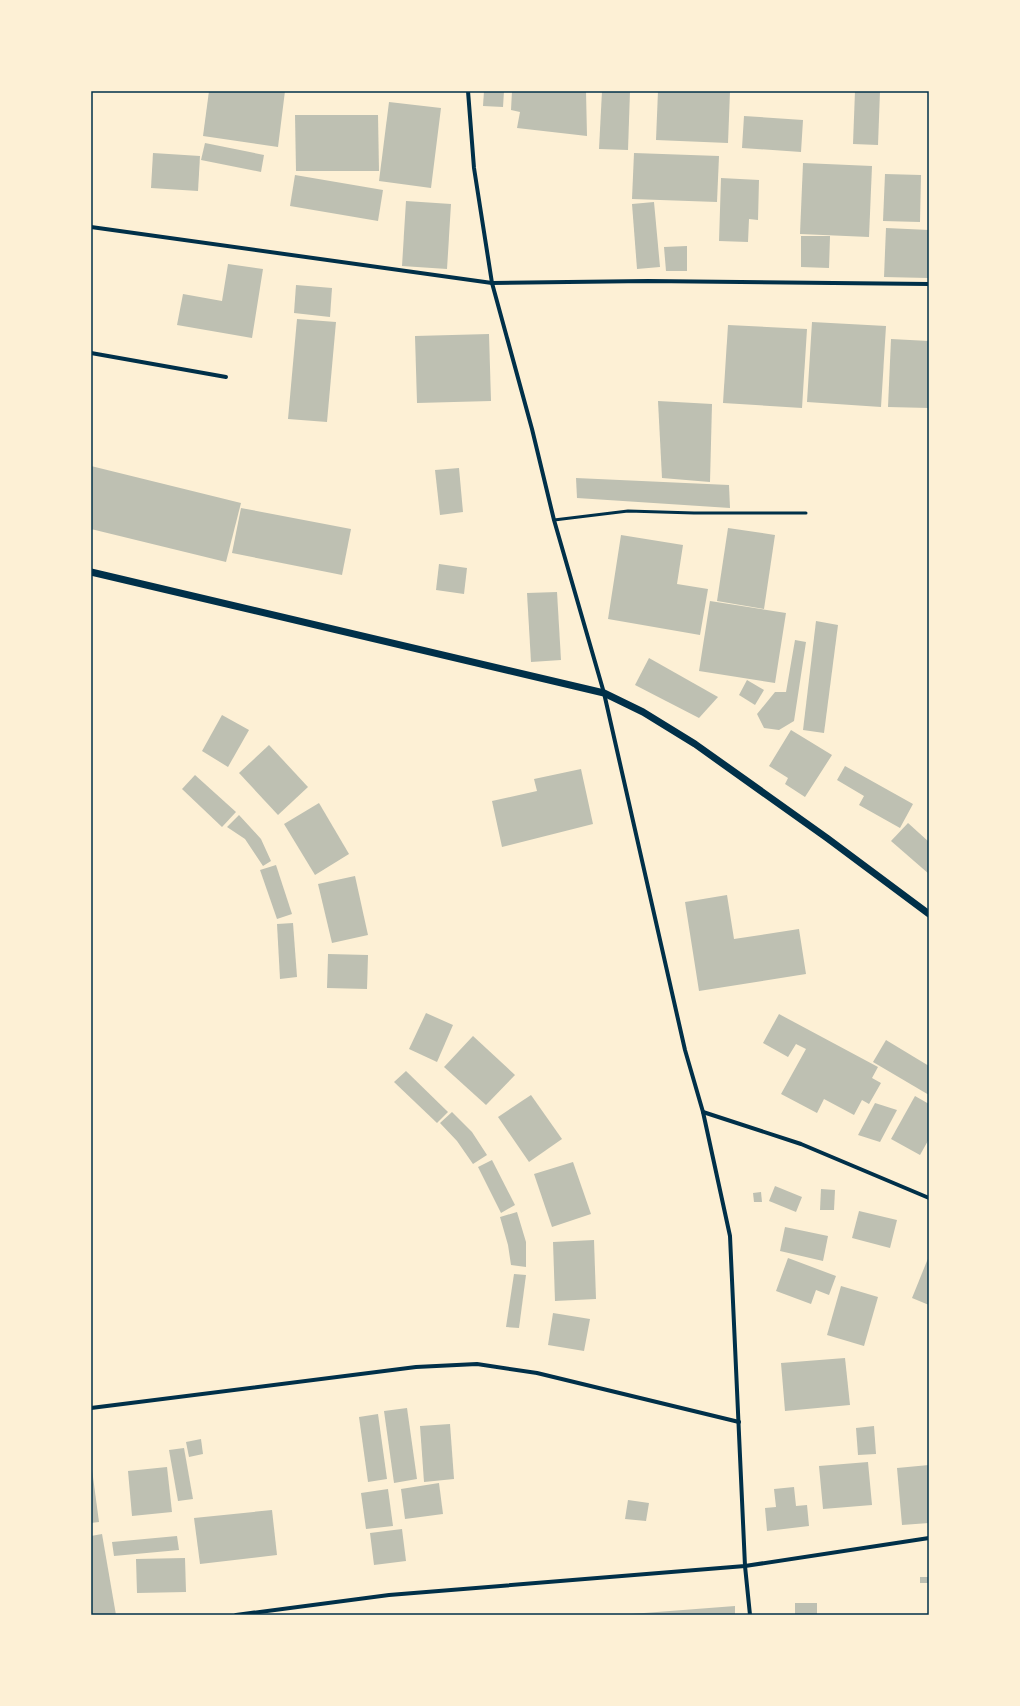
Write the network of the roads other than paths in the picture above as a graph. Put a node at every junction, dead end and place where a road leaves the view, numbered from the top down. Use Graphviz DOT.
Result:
graph roads {
  1 [pos="468,91"];
  2 [pos="91,227"];
  3 [pos="492,283"];
  4 [pos="929,284"];
  5 [pos="91,353"];
  6 [pos="226,377"];
  7 [pos="806,513"];
  8 [pos="554,520"];
  9 [pos="91,572"];
  10 [pos="604,693"];
  11 [pos="929,914"];
  12 [pos="703,1112"];
  13 [pos="929,1198"];
  14 [pos="91,1408"];
  15 [pos="739,1422"];
  16 [pos="929,1538"];
  17 [pos="745,1566"];
  18 [pos="236,1615"];
  19 [pos="750,1615"];
  1 -- 3 [label="street"];
  2 -- 3 [label="street"];
  3 -- 4 [label="street"];
  3 -- 8 [label="street"];
  5 -- 6 [label="street"];
  7 -- 8 [label="lane"];
  8 -- 10 [label="street"];
  9 -- 10 [label="street"];
  10 -- 11 [label="street"];
  10 -- 12 [label="street"];
  12 -- 13 [label="street"];
  12 -- 15 [label="street"];
  14 -- 15 [label="street"];
  15 -- 17 [label="street"];
  16 -- 17 [label="street"];
  17 -- 18 [label="street"];
  17 -- 19 [label="street"];
}
